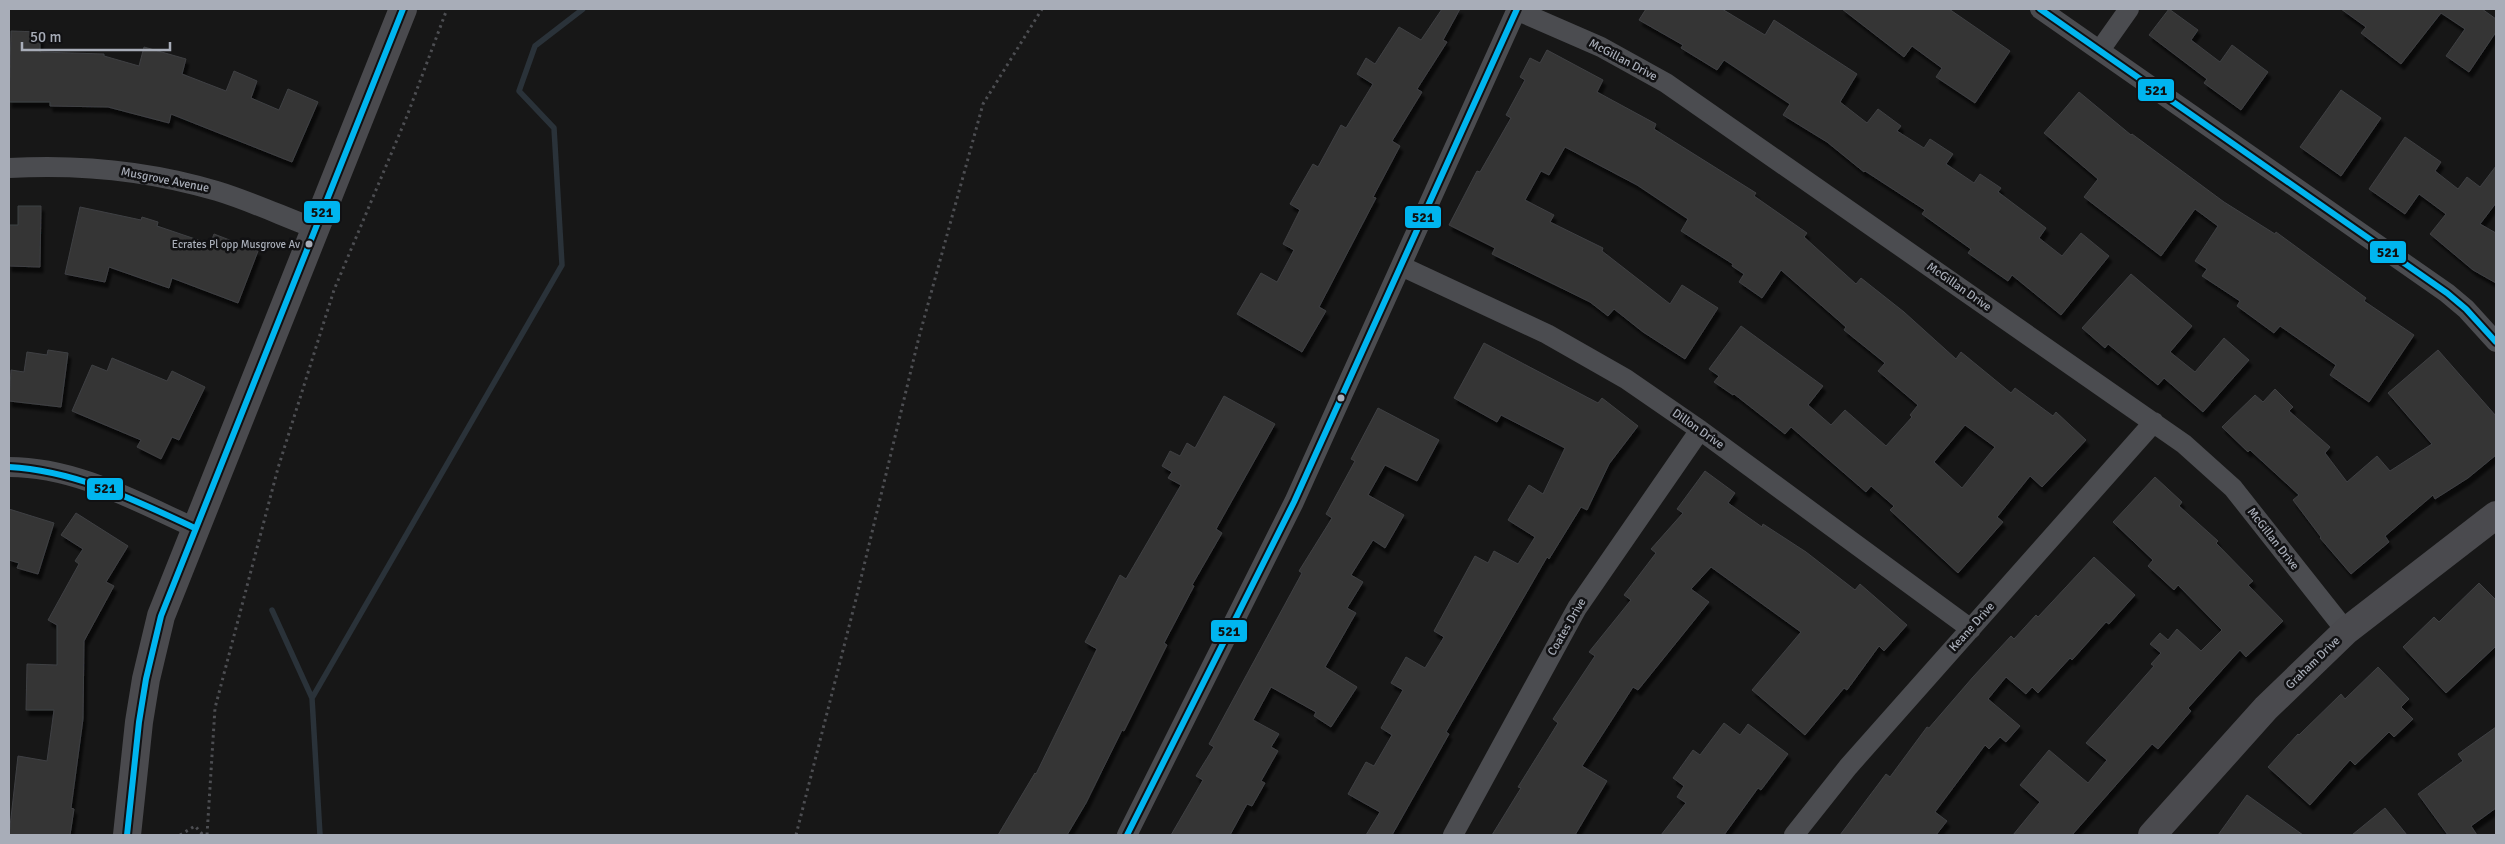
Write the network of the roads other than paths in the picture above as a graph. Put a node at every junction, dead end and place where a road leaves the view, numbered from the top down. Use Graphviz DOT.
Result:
graph roads {
  1 [pos="403,9"];
  2 [pos="2040,9"];
  3 [pos="2129,9"];
  4 [pos="1517,10"];
  5 [pos="2100,50"];
  6 [pos="9,168"];
  7 [pos="314,228"];
  8 [pos="1401,266"];
  9 [pos="2496,342"];
  10 [pos="2154,422"];
  11 [pos="1700,430"];
  12 [pos="9,467"];
  13 [pos="2496,515"];
  14 [pos="196,528"];
  15 [pos="1971,628"];
  16 [pos="2346,631"];
  17 [pos="127,835"];
  18 [pos="1127,835"];
  19 [pos="1453,835"];
  20 [pos="1794,835"];
  21 [pos="2152,835"];
  1 -- 7 [label="street"];
  2 -- 5 [label="street"];
  3 -- 5 [label="street"];
  4 -- 8 [label="street"];
  4 -- 10 [label="street, McGillan Drive"];
  5 -- 9 [label="street"];
  6 -- 7 [label="street, Musgrove Avenue"];
  7 -- 14 [label="street"];
  8 -- 11 [label="street, Dillon Drive"];
  8 -- 18 [label="street"];
  10 -- 15 [label="street, Keane Drive"];
  10 -- 16 [label="street, McGillan Drive"];
  11 -- 15 [label="street, Dillon Drive"];
  11 -- 19 [label="street, Coates Drive"];
  12 -- 14 [label="street"];
  13 -- 16 [label="street, Graham Drive"];
  14 -- 17 [label="street"];
  15 -- 20 [label="street, Keane Drive"];
  16 -- 21 [label="street, Graham Drive"];
}
